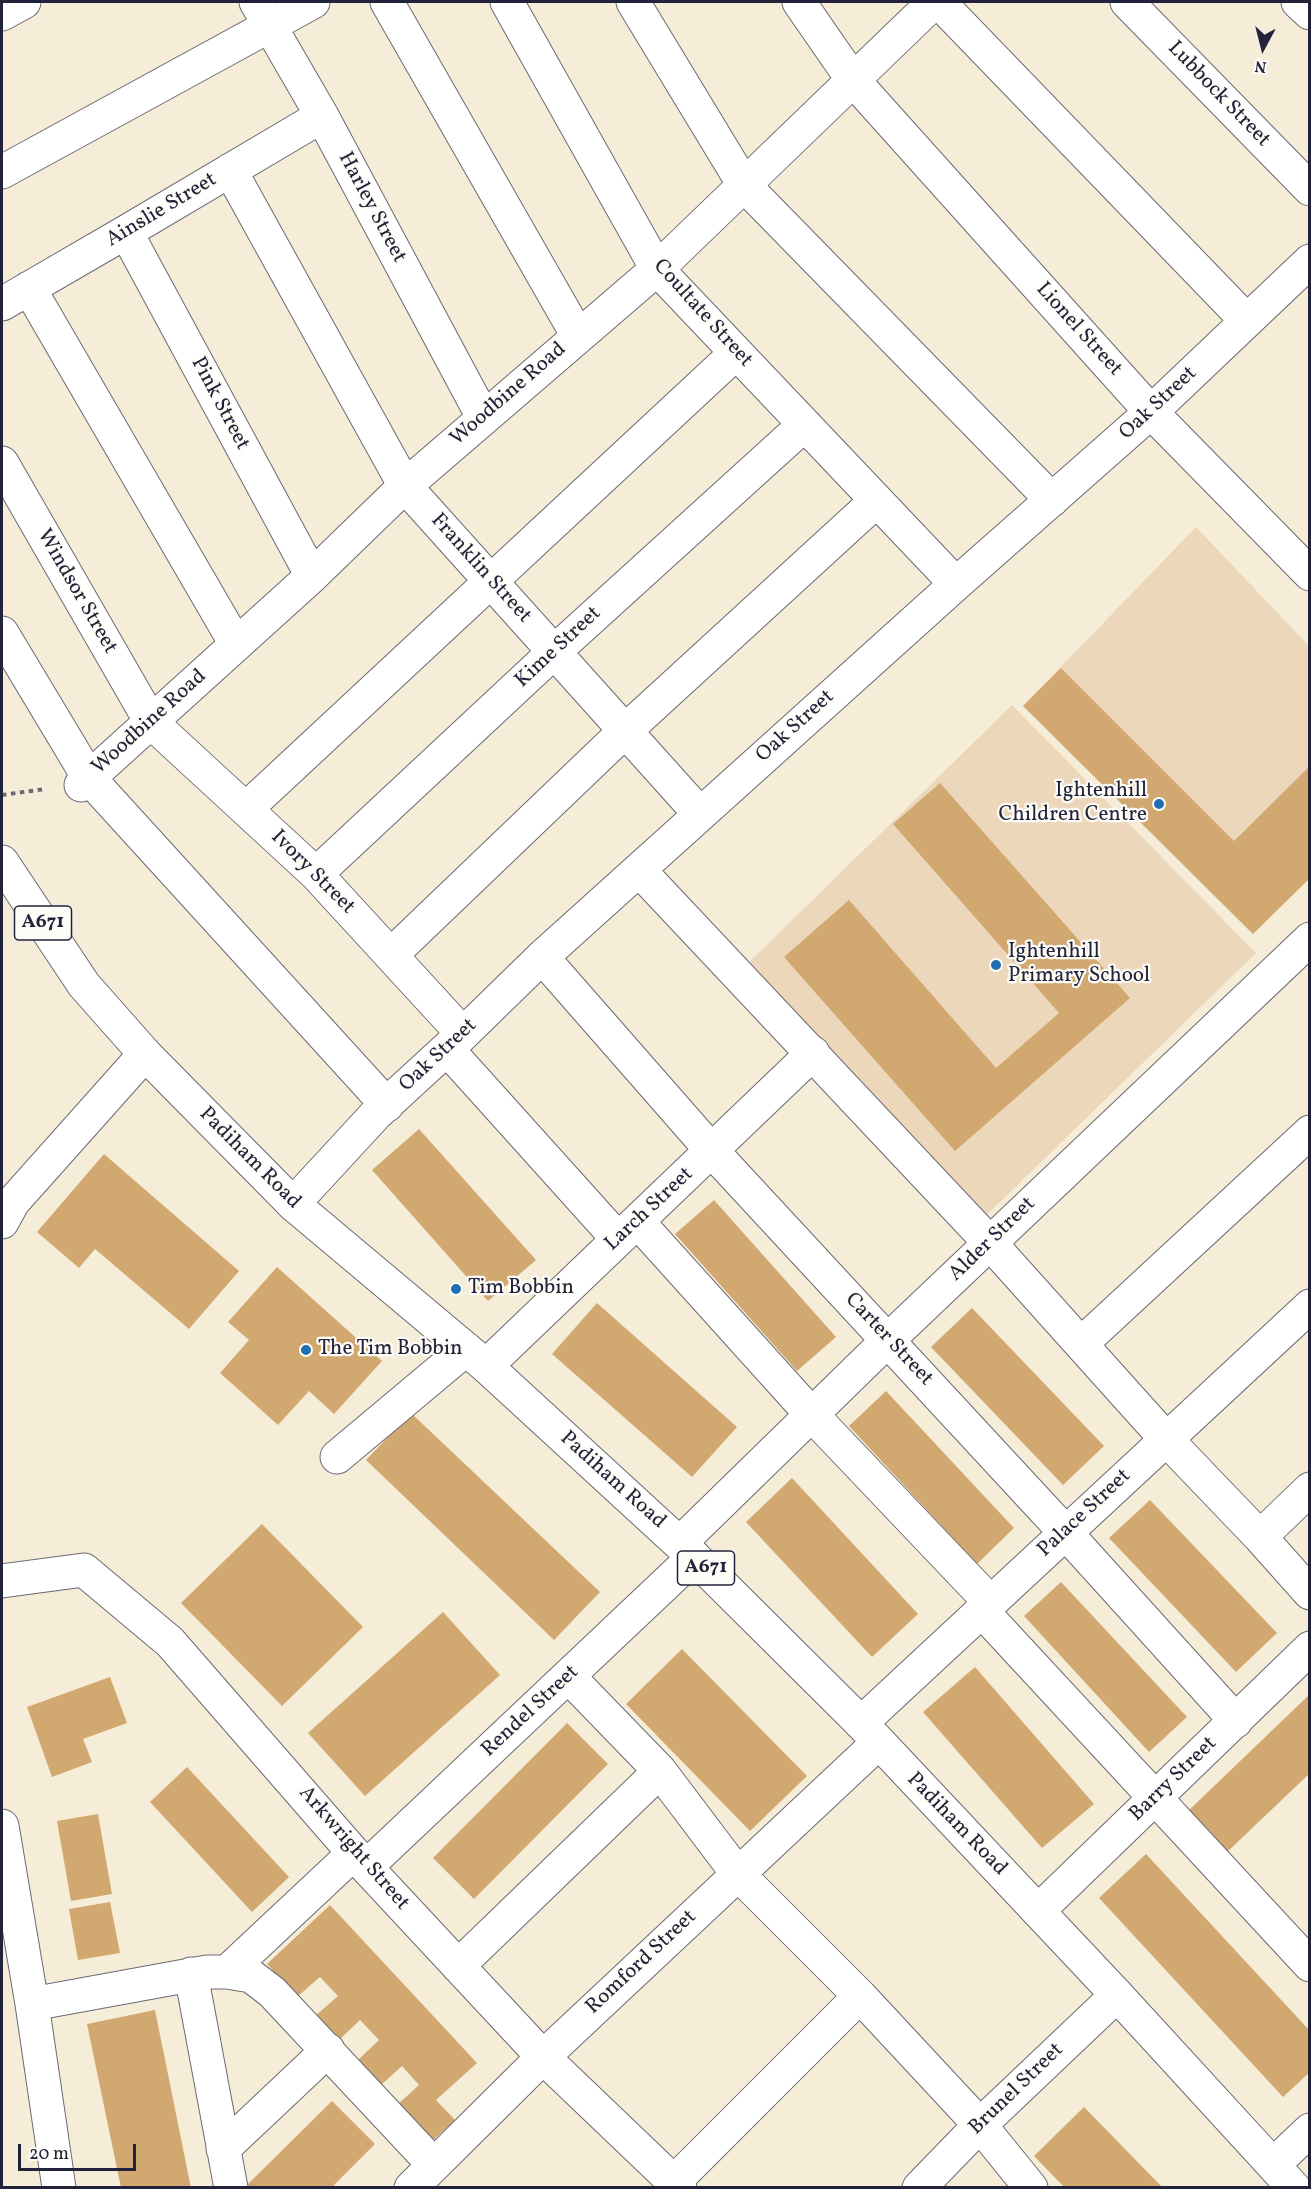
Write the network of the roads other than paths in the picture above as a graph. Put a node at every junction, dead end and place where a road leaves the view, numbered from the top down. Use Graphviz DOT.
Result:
graph roads {
  1 [pos="24,2"];
  2 [pos="313,2"];
  3 [pos="387,2"];
  4 [pos="507,2"];
  5 [pos="633,2"];
  6 [pos="934,2"];
  7 [pos="939,2"];
  8 [pos="1127,2"];
  9 [pos="1298,2"];
  10 [pos="811,9"];
  11 [pos="263,13"];
  12 [pos="1310,13"];
  13 [pos="2,14"];
  14 [pos="853,80"];
  15 [pos="322,116"];
  16 [pos="230,170"];
  17 [pos="2,172"];
  18 [pos="744,185"];
  19 [pos="1310,189"];
  20 [pos="126,232"];
  21 [pos="1310,261"];
  22 [pos="657,269"];
  23 [pos="29,288"];
  24 [pos="2,304"];
  25 [pos="1247,321"];
  26 [pos="578,336"];
  27 [pos="736,353"];
  28 [pos="1151,412"];
  29 [pos="483,417"];
  30 [pos="804,425"];
  31 [pos="2,463"];
  32 [pos="405,486"];
  33 [pos="1052,500"];
  34 [pos="876,501"];
  35 [pos="1310,574"];
  36 [pos="312,576"];
  37 [pos="491,580"];
  38 [pos="956,584"];
  39 [pos="2,633"];
  40 [pos="236,644"];
  41 [pos="554,652"];
  42 [pos="151,722"];
  43 [pos="625,730"];
  44 [pos="85,782"];
  45 [pos="246,810"];
  46 [pos="700,814"];
  47 [pos="2,862"];
  48 [pos="639,870"];
  49 [pos="316,873"];
  50 [pos="1305,953"];
  51 [pos="391,955"];
  52 [pos="542,957"];
  53 [pos="455,1042"];
  54 [pos="813,1053"];
  55 [pos="145,1054"];
  56 [pos="387,1105"];
  57 [pos="1310,1132"];
  58 [pos="712,1151"];
  59 [pos="293,1204"];
  60 [pos="5,1208"];
  61 [pos="628,1230"];
  62 [pos="990,1243"];
  63 [pos="1310,1306"];
  64 [pos="888,1340"];
  65 [pos="1081,1344"];
  66 [pos="476,1357"];
  67 [pos="812,1415"];
  68 [pos="1166,1439"];
  69 [pos="337,1457"];
  70 [pos="1310,1489"];
  71 [pos="1065,1532"];
  72 [pos="1260,1537"];
  73 [pos="687,1550"];
  74 [pos="2,1581"];
  75 [pos="1310,1593"];
  76 [pos="985,1606"];
  77 [pos="1310,1648"];
  78 [pos="569,1677"];
  79 [pos="1236,1720"];
  80 [pos="870,1733"];
  81 [pos="660,1771"];
  82 [pos="1156,1798"];
  83 [pos="2,1826"];
  84 [pos="360,1860"];
  85 [pos="737,1873"];
  86 [pos="1038,1911"];
  87 [pos="1306,1955"];
  88 [pos="458,1966"];
  89 [pos="227,1972"];
  90 [pos="191,1974"];
  91 [pos="21,1989"];
  92 [pos="1117,1995"];
  93 [pos="860,1996"];
  94 [pos="327,2050"];
  95 [pos="543,2057"];
  96 [pos="980,2125"];
  97 [pos="1310,2130"];
  98 [pos="223,2149"];
  99 [pos="434,2165"];
  100 [pos="1284,2176"];
  101 [pos="677,2185"];
  102 [pos="59,2187"];
  103 [pos="231,2187"];
  104 [pos="411,2187"];
  105 [pos="919,2187"];
  106 [pos="1031,2187"];
  1 -- 13 [label="street"];
  2 -- 11 [label="street"];
  3 -- 26 [label="street"];
  4 -- 22 [label="street, Coultate Street"];
  5 -- 18 [label="street"];
  6 -- 14 [label="street, Woodbine Road"];
  7 -- 25 [label="street"];
  8 -- 19 [label="street, Lubbock Street"];
  9 -- 12 [label="street"];
  10 -- 14 [label="street, Lionel Street"];
  11 -- 15 [label="street, Harley Street"];
  11 -- 17 [label="street"];
  14 -- 18 [label="street, Woodbine Road"];
  14 -- 28 [label="street, Lionel Street"];
  15 -- 16 [label="street, Ainslie Street"];
  15 -- 29 [label="street, Harley Street"];
  16 -- 20 [label="street, Ainslie Street"];
  16 -- 32 [label="street, Franklin Street"];
  18 -- 22 [label="street, Woodbine Road"];
  18 -- 33 [label="street"];
  20 -- 23 [label="street, Ainslie Street"];
  20 -- 36 [label="street, Pink Street"];
  21 -- 25 [label="street, Oak Street"];
  22 -- 26 [label="street, Woodbine Road"];
  22 -- 27 [label="street, Coultate Street"];
  23 -- 24 [label="street, Ainslie Street"];
  23 -- 40 [label="street"];
  25 -- 28 [label="street, Oak Street"];
  26 -- 29 [label="street, Woodbine Road"];
  27 -- 30 [label="street, Coultate Street"];
  27 -- 37 [label="street"];
  28 -- 33 [label="street, Oak Street"];
  28 -- 35 [label="street, Lionel Street"];
  29 -- 32 [label="street, Woodbine Road"];
  30 -- 34 [label="street, Coultate Street"];
  30 -- 41 [label="street, Kime Street"];
  31 -- 42 [label="street, Windsor Street"];
  32 -- 36 [label="street, Woodbine Road"];
  32 -- 37 [label="street, Franklin Street"];
  33 -- 38 [label="street, Oak Street"];
  34 -- 38 [label="street, Coultate Street"];
  34 -- 43 [label="street"];
  36 -- 40 [label="street, Woodbine Road"];
  37 -- 41 [label="street, Franklin Street"];
  37 -- 45 [label="street"];
  38 -- 46 [label="street, Oak Street"];
  39 -- 44 [label="street"];
  40 -- 42 [label="street, Woodbine Road"];
  41 -- 43 [label="street, Franklin Street"];
  41 -- 49 [label="street, Kime Street"];
  42 -- 44 [label="street, Woodbine Road"];
  42 -- 45 [label="street, Ivory Street"];
  43 -- 46 [label="street, Franklin Street"];
  43 -- 51 [label="street"];
  44 -- 56 [label="street"];
  45 -- 49 [label="street, Ivory Street"];
  46 -- 48 [label="street, Oak Street"];
  47 -- 55 [label="street, Padiham Road / A671"];
  48 -- 52 [label="street, Oak Street"];
  48 -- 54 [label="street"];
  49 -- 51 [label="street, Ivory Street"];
  50 -- 62 [label="street, Alder Street"];
  51 -- 53 [label="street, Ivory Street"];
  52 -- 53 [label="street, Oak Street"];
  52 -- 58 [label="street, Carter Street"];
  53 -- 56 [label="street, Oak Street"];
  53 -- 61 [label="street, Ivory Street"];
  54 -- 58 [label="street, Larch Street"];
  54 -- 62 [label="street"];
  55 -- 59 [label="street, Padiham Road / A671"];
  55 -- 60 [label="street"];
  56 -- 59 [label="street, Oak Street"];
  57 -- 65 [label="street"];
  58 -- 61 [label="street, Larch Street"];
  58 -- 64 [label="street, Carter Street"];
  59 -- 66 [label="street, Padiham Road / A671"];
  61 -- 66 [label="street, Larch Street"];
  61 -- 67 [label="street, Ivory Street"];
  62 -- 64 [label="street, Alder Street"];
  62 -- 65 [label="street"];
  63 -- 68 [label="street, Palace Street"];
  64 -- 67 [label="street, Alder Street"];
  64 -- 71 [label="street, Carter Street"];
  65 -- 68 [label="street"];
  66 -- 69 [label="street, Larch Street"];
  66 -- 73 [label="street, Padiham Road / A671"];
  67 -- 73 [label="street, Alder Street"];
  67 -- 76 [label="street, Ivory Street"];
  68 -- 71 [label="street, Palace Street"];
  68 -- 72 [label="street"];
  70 -- 72 [label="street"];
  71 -- 76 [label="street, Palace Street"];
  71 -- 79 [label="street, Carter Street"];
  72 -- 75 [label="street"];
  73 -- 78 [label="street, Rendel Street"];
  73 -- 80 [label="street, Padiham Road / A671"];
  74 -- 84 [label="street, Arkwright Street"];
  76 -- 80 [label="street, Palace Street"];
  76 -- 82 [label="street, Ivory Street"];
  77 -- 79 [label="street, Barry Street"];
  78 -- 81 [label="street"];
  78 -- 84 [label="street, Rendel Street"];
  79 -- 82 [label="street, Barry Street"];
  80 -- 85 [label="street, Romford Street"];
  80 -- 86 [label="street, Padiham Road / A671"];
  81 -- 85 [label="street"];
  81 -- 88 [label="street"];
  82 -- 86 [label="street, Barry Street"];
  82 -- 87 [label="street, Ivory Street"];
  83 -- 91 [label="street"];
  84 -- 88 [label="street, Arkwright Street"];
  84 -- 89 [label="street, Rendel Street"];
  85 -- 93 [label="street"];
  85 -- 95 [label="street, Romford Street"];
  86 -- 92 [label="street, Padiham Road / A671"];
  88 -- 95 [label="street, Arkwright Street"];
  89 -- 90 [label="street"];
  89 -- 94 [label="street"];
  90 -- 91 [label="street"];
  90 -- 98 [label="street"];
  91 -- 102 [label="street"];
  92 -- 96 [label="street, Brunel Street"];
  92 -- 100 [label="street, Padiham Road / A671"];
  93 -- 96 [label="street"];
  93 -- 101 [label="street"];
  94 -- 98 [label="street"];
  94 -- 99 [label="street"];
  95 -- 99 [label="street, Romford Street"];
  95 -- 101 [label="street, Arkwright Street"];
  96 -- 105 [label="street, Brunel Street"];
  96 -- 106 [label="street"];
  97 -- 100 [label="street"];
  98 -- 103 [label="street"];
  99 -- 104 [label="street, Romford Street"];
}
